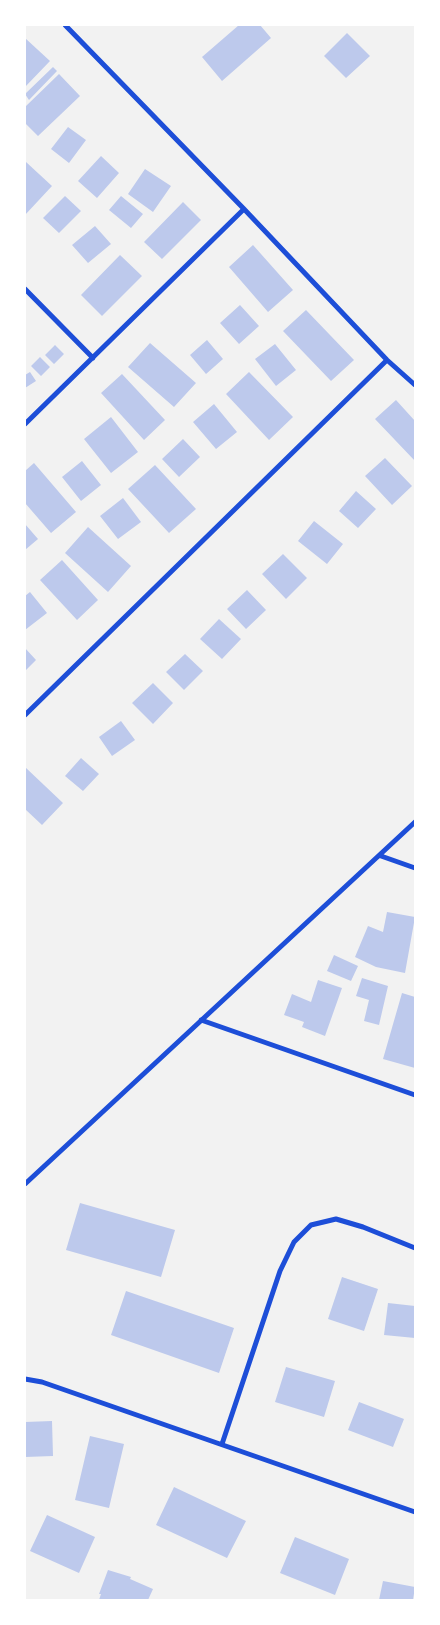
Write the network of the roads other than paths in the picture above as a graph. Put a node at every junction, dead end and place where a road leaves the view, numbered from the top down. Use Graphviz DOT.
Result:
graph roads {
  1 [pos="65,25"];
  2 [pos="244,209"];
  3 [pos="25,289"];
  4 [pos="93,358"];
  5 [pos="387,360"];
  6 [pos="415,385"];
  7 [pos="25,424"];
  8 [pos="25,715"];
  9 [pos="415,822"];
  10 [pos="381,856"];
  11 [pos="415,868"];
  12 [pos="201,1020"];
  13 [pos="415,1095"];
  14 [pos="25,1184"];
  15 [pos="415,1248"];
  16 [pos="25,1379"];
  17 [pos="222,1444"];
  18 [pos="415,1512"];
  1 -- 2 [label="street"];
  2 -- 4 [label="street"];
  2 -- 5 [label="street"];
  3 -- 4 [label="street"];
  4 -- 7 [label="street"];
  5 -- 6 [label="street"];
  5 -- 8 [label="street"];
  9 -- 10 [label="street"];
  10 -- 11 [label="street"];
  10 -- 12 [label="street"];
  12 -- 13 [label="street"];
  12 -- 14 [label="street"];
  15 -- 17 [label="street"];
  16 -- 17 [label="street"];
  17 -- 18 [label="street"];
}
